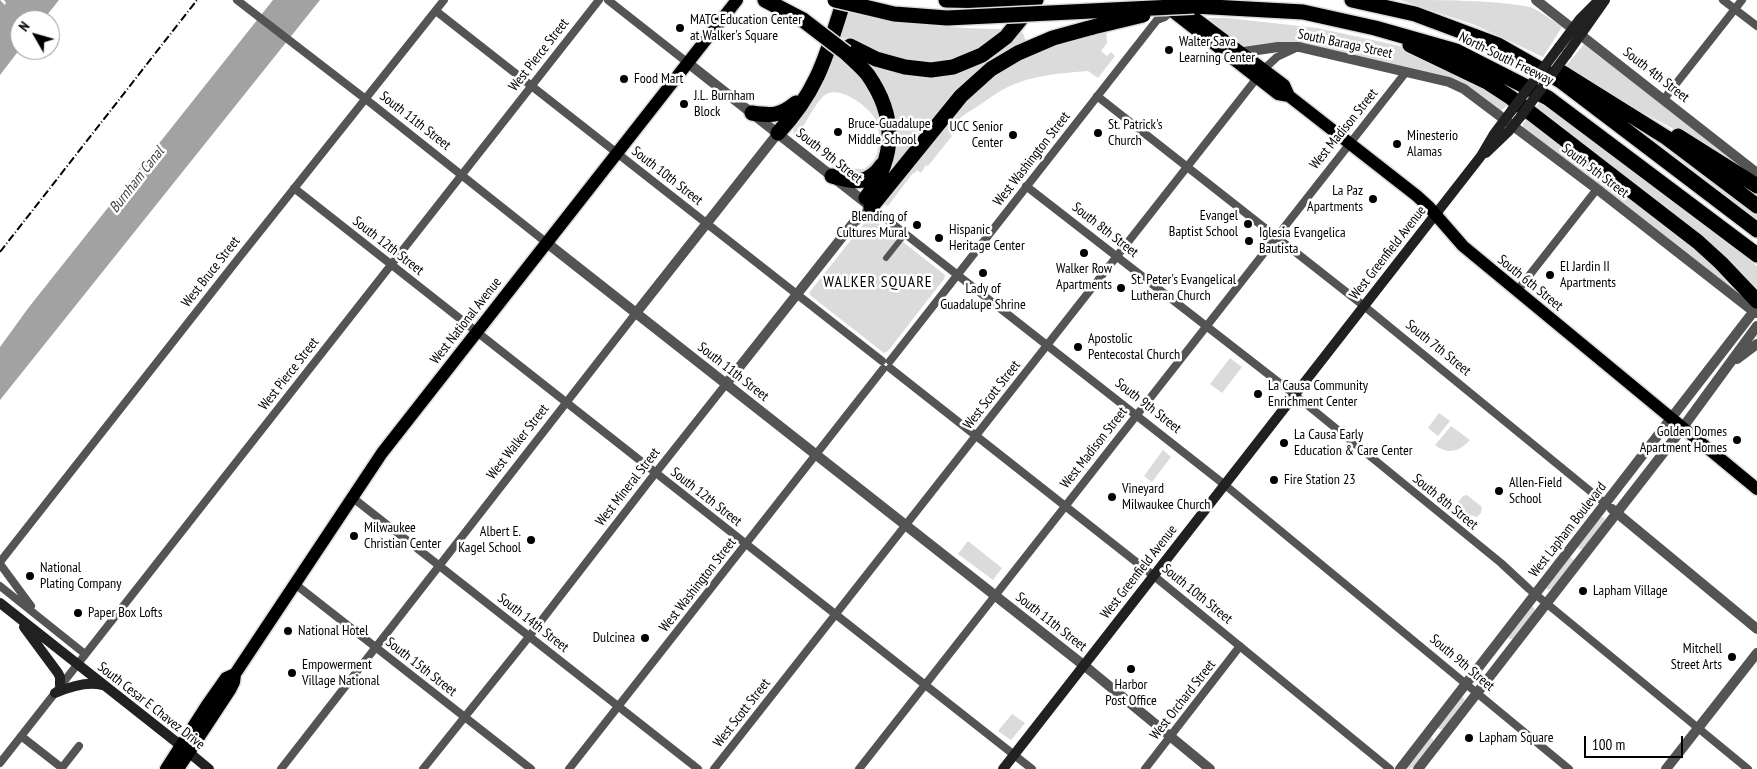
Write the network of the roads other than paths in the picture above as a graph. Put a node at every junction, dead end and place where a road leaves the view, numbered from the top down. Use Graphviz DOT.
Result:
graph roads {
  1 [pos="237,0"];
  2 [pos="444,0"];
  3 [pos="598,0"];
  4 [pos="608,0"];
  5 [pos="738,0"];
  6 [pos="765,0"];
  7 [pos="835,0"];
  8 [pos="844,0"];
  9 [pos="946,0"];
  10 [pos="1021,0"];
  11 [pos="1036,0"];
  12 [pos="1352,0"];
  13 [pos="1536,0"];
  14 [pos="1599,0"];
  15 [pos="1605,0"];
  16 [pos="1723,0"];
  17 [pos="1742,0"];
  18 [pos="1173,3"];
  19 [pos="1735,10"];
  20 [pos="436,11"];
  21 [pos="1416,14"];
  22 [pos="1757,26"];
  23 [pos="1375,28"];
  24 [pos="1578,31"];
  25 [pos="1219,48"];
  26 [pos="1299,48"];
  27 [pos="848,49"];
  28 [pos="1242,52"];
  29 [pos="688,63"];
  30 [pos="1406,72"];
  31 [pos="1261,73"];
  32 [pos="1577,81"];
  33 [pos="531,86"];
  34 [pos="1097,96"];
  35 [pos="365,99"];
  36 [pos="1664,99"];
  37 [pos="796,103"];
  38 [pos="752,112"];
  39 [pos="1509,123"];
  40 [pos="778,133"];
  41 [pos="1349,143"];
  42 [pos="617,153"];
  43 [pos="886,160"];
  44 [pos="1187,166"];
  45 [pos="1757,174"];
  46 [pos="461,175"];
  47 [pos="832,176"];
  48 [pos="1026,186"];
  49 [pos="1757,186"];
  50 [pos="294,188"];
  51 [pos="1597,189"];
  52 [pos="867,204"];
  53 [pos="1757,206"];
  54 [pos="1436,214"];
  55 [pos="707,224"];
  56 [pos="1757,230"];
  57 [pos="905,234"];
  58 [pos="1276,236"];
  59 [pos="547,243"];
  60 [pos="1117,255"];
  61 [pos="1757,255"];
  62 [pos="886,258"];
  63 [pos="390,264"];
  64 [pos="957,275"];
  65 [pos="1516,291"];
  66 [pos="797,294"];
  67 [pos="1364,306"];
  68 [pos="1756,308"];
  69 [pos="636,313"];
  70 [pos="1206,326"];
  71 [pos="1757,326"];
  72 [pos="476,332"];
  73 [pos="1048,344"];
  74 [pos="1757,344"];
  75 [pos="886,365"];
  76 [pos="1728,366"];
  77 [pos="726,384"];
  78 [pos="1295,395"];
  79 [pos="567,403"];
  80 [pos="1137,414"];
  81 [pos="1672,418"];
  82 [pos="1683,427"];
  83 [pos="976,436"];
  84 [pos="816,454"];
  85 [pos="656,473"];
  86 [pos="1224,485"];
  87 [pos="1757,489"];
  88 [pos="353,498"];
  89 [pos="1606,504"];
  90 [pos="1065,505"];
  91 [pos="1617,513"];
  92 [pos="906,525"];
  93 [pos="746,545"];
  94 [pos="0,563"];
  95 [pos="439,566"];
  96 [pos="1154,576"];
  97 [pos="295,584"];
  98 [pos="0,586"];
  99 [pos="1536,594"];
  100 [pos="995,595"];
  101 [pos="0,603"];
  102 [pos="1547,603"];
  103 [pos="836,615"];
  104 [pos="38,616"];
  105 [pos="18,618"];
  106 [pos="1757,628"];
  107 [pos="530,636"];
  108 [pos="1240,646"];
  109 [pos="376,647"];
  110 [pos="1757,653"];
  111 [pos="85,654"];
  112 [pos="77,664"];
  113 [pos="1084,665"];
  114 [pos="924,684"];
  115 [pos="1466,684"];
  116 [pos="104,686"];
  117 [pos="58,689"];
  118 [pos="1477,693"];
  119 [pos="618,706"];
  120 [pos="464,717"];
  121 [pos="1698,728"];
  122 [pos="22,736"];
  123 [pos="1170,737"];
  124 [pos="79,746"];
  125 [pos="185,749"];
  126 [pos="1014,755"];
  127 [pos="0,763"];
  128 [pos="61,768"];
  129 [pos="166,769"];
  130 [pos="178,769"];
  131 [pos="208,769"];
  132 [pos="281,769"];
  133 [pos="423,769"];
  134 [pos="531,769"];
  135 [pos="569,769"];
  136 [pos="698,769"];
  137 [pos="714,769"];
  138 [pos="859,769"];
  139 [pos="1003,769"];
  140 [pos="1032,769"];
  141 [pos="1145,769"];
  142 [pos="1210,769"];
  143 [pos="1390,769"];
  144 [pos="1400,769"];
  145 [pos="1418,769"];
  146 [pos="1570,769"];
  147 [pos="1666,769"];
  148 [pos="1748,769"];
  1 -- 35 [label="street, South 11th Street"];
  2 -- 20 [label="street, West Bruce Street"];
  3 -- 33 [label="street, West Pierce Street"];
  4 -- 29 [label="street, South 9th Street"];
  5 -- 29 [label="main road, West National Avenue"];
  6 -- 27 [label="highway, bridge"];
  7 -- 18 [label="highway, North-South Freeway, bridge"];
  7 -- 37 [label="highway"];
  8 -- 40 [label="highway"];
  9 -- 10 [label="highway"];
  11 -- 27 [label="highway"];
  12 -- 21 [label="highway, North-South Freeway"];
  13 -- 24 [label="street, South 4th Street"];
  14 -- 24 [label="main road, West Greenfield Avenue"];
  15 -- 24 [label="main road, West Greenfield Avenue"];
  16 -- 19 [label="street"];
  17 -- 19 [label="street"];
  18 -- 23 [label="highway, North-South Freeway"];
  18 -- 25 [label="main road, South 6th Street"];
  18 -- 28 [label="main road, South 6th Street"];
  18 -- 34 [label="street, West Washington Street"];
  18 -- 52 [label="highway, bridge"];
  19 -- 22 [label="street"];
  19 -- 36 [label="street"];
  20 -- 33 [label="street, South 10th Street"];
  20 -- 35 [label="street, West Bruce Street"];
  21 -- 32 [label="highway"];
  21 -- 56 [label="highway, North-South Freeway"];
  23 -- 61 [label="highway, North-South Freeway"];
  23 -- 68 [label="highway"];
  24 -- 36 [label="street, South 4th Street"];
  24 -- 39 [label="main road, West Greenfield Avenue, bridge"];
  25 -- 28 [label="street, South Baraga Street"];
  25 -- 31 [label="main road, South 6th Street"];
  26 -- 28 [label="street, South Baraga Street"];
  26 -- 30 [label="street, South Baraga Street"];
  26 -- 31 [label="street, West Scott Street"];
  27 -- 43 [label="highway"];
  28 -- 31 [label="main road, South 6th Street"];
  29 -- 38 [label="street, South 9th Street"];
  29 -- 42 [label="main road, West National Avenue"];
  30 -- 39 [label="street, South 5th Street"];
  30 -- 41 [label="street, West Madison Street"];
  31 -- 41 [label="main road, South 6th Street"];
  31 -- 44 [label="street, West Scott Street"];
  32 -- 49 [label="highway"];
  32 -- 53 [label="highway"];
  33 -- 42 [label="street, South 10th Street"];
  33 -- 46 [label="street, West Pierce Street"];
  34 -- 44 [label="street, South 7th Street"];
  34 -- 48 [label="street, West Washington Street"];
  35 -- 46 [label="street, South 11th Street"];
  35 -- 50 [label="street, West Bruce Street"];
  36 -- 45 [label="street, South 4th Street"];
  37 -- 38 [label="highway"];
  37 -- 40 [label="highway"];
  38 -- 40 [label="street, South 9th Street"];
  39 -- 51 [label="street, South 5th Street"];
  39 -- 54 [label="main road, West Greenfield Avenue"];
  40 -- 47 [label="street, South 9th Street"];
  40 -- 55 [label="street, West Walker Street"];
  41 -- 54 [label="main road, South 6th Street"];
  41 -- 58 [label="street, West Madison Street"];
  42 -- 55 [label="street, South 10th Street"];
  42 -- 59 [label="main road, West National Avenue"];
  43 -- 47 [label="highway"];
  43 -- 52 [label="highway"];
  44 -- 58 [label="street, South 7th Street"];
  44 -- 60 [label="street, West Scott Street"];
  46 -- 59 [label="street, South 11th Street"];
  46 -- 63 [label="street, West Pierce Street"];
  47 -- 52 [label="street, South 9th Street"];
  48 -- 60 [label="street, South 8th Street"];
  48 -- 64 [label="street, West Washington Street"];
  50 -- 63 [label="street, South 12th Street"];
  50 -- 94 [label="street, West Bruce Street"];
  51 -- 65 [label="street"];
  51 -- 68 [label="street, South 5th Street"];
  52 -- 57 [label="street, South 9th Street"];
  52 -- 66 [label="street, West Mineral Street"];
  54 -- 65 [label="main road, South 6th Street"];
  54 -- 67 [label="main road, West Greenfield Avenue"];
  55 -- 66 [label="street, South 10th Street"];
  55 -- 69 [label="street, West Walker Street"];
  57 -- 62 [label="street"];
  57 -- 64 [label="street, South 9th Street"];
  58 -- 67 [label="street, South 7th Street"];
  58 -- 70 [label="street, West Madison Street"];
  59 -- 69 [label="street, South 11th Street"];
  59 -- 72 [label="main road, West National Avenue"];
  60 -- 70 [label="street, South 8th Street"];
  60 -- 73 [label="street, West Scott Street"];
  63 -- 72 [label="street, South 12th Street"];
  63 -- 111 [label="street, West Pierce Street"];
  64 -- 73 [label="street, South 9th Street"];
  64 -- 75 [label="street, West Washington Street"];
  65 -- 81 [label="main road, South 6th Street"];
  66 -- 75 [label="street, South 10th Street"];
  66 -- 77 [label="street, West Mineral Street"];
  67 -- 78 [label="main road, West Greenfield Avenue"];
  67 -- 89 [label="street, South 7th Street"];
  68 -- 81 [label="street, West Lapham Boulevard"];
  69 -- 77 [label="street, South 11th Street"];
  69 -- 79 [label="street, West Walker Street"];
  70 -- 78 [label="street, South 8th Street"];
  70 -- 80 [label="street, West Madison Street"];
  71 -- 76 [label="street, West Lapham Boulevard"];
  72 -- 79 [label="street, South 12th Street"];
  72 -- 88 [label="main road, West National Avenue"];
  73 -- 80 [label="street, South 9th Street"];
  73 -- 83 [label="street, West Scott Street"];
  74 -- 76 [label="street"];
  75 -- 83 [label="street, South 10th Street"];
  75 -- 84 [label="street, West Washington Street"];
  76 -- 82 [label="street, West Lapham Boulevard"];
  77 -- 84 [label="street, South 11th Street"];
  77 -- 85 [label="street, West Mineral Street"];
  78 -- 86 [label="main road, West Greenfield Avenue"];
  78 -- 99 [label="street, South 8th Street"];
  79 -- 85 [label="street, South 12th Street"];
  79 -- 95 [label="street, West Walker Street"];
  80 -- 86 [label="street, South 9th Street"];
  80 -- 90 [label="street, West Madison Street"];
  81 -- 82 [label="main road, South 6th Street"];
  81 -- 89 [label="street, West Lapham Boulevard"];
  82 -- 87 [label="main road, South 6th Street"];
  82 -- 91 [label="street, West Lapham Boulevard"];
  83 -- 90 [label="street, South 10th Street"];
  83 -- 92 [label="street, West Scott Street"];
  84 -- 92 [label="street, South 11th Street"];
  84 -- 93 [label="street, West Washington Street"];
  85 -- 93 [label="street, South 12th Street"];
  85 -- 107 [label="street, West Mineral Street"];
  86 -- 96 [label="main road, West Greenfield Avenue"];
  86 -- 115 [label="street, South 9th Street"];
  88 -- 95 [label="street, South 14th Street"];
  88 -- 97 [label="main road, West National Avenue"];
  89 -- 91 [label="street, South 7th Street"];
  89 -- 99 [label="street, West Lapham Boulevard"];
  90 -- 96 [label="street, South 10th Street"];
  90 -- 100 [label="street, West Madison Street"];
  91 -- 102 [label="street, West Lapham Boulevard"];
  91 -- 106 [label="street, South 7th Street"];
  92 -- 100 [label="street, South 11th Street"];
  92 -- 103 [label="street, West Scott Street"];
  93 -- 103 [label="street, South 12th Street"];
  93 -- 119 [label="street, West Washington Street"];
  94 -- 104 [label="street"];
  95 -- 107 [label="street, South 14th Street"];
  95 -- 109 [label="street, West Walker Street"];
  96 -- 108 [label="street, South 10th Street"];
  96 -- 113 [label="main road, West Greenfield Avenue"];
  97 -- 109 [label="street, South 15th Street"];
  97 -- 125 [label="main road, West National Avenue"];
  98 -- 104 [label="street"];
  99 -- 102 [label="street, South 8th Street"];
  99 -- 115 [label="street, West Lapham Boulevard"];
  100 -- 113 [label="street, South 11th Street"];
  100 -- 114 [label="street, West Madison Street"];
  101 -- 105 [label="main road"];
  102 -- 118 [label="street, West Lapham Boulevard"];
  102 -- 121 [label="street, South 8th Street"];
  103 -- 114 [label="street, South 12th Street"];
  103 -- 137 [label="street, West Scott Street"];
  104 -- 111 [label="street"];
  105 -- 112 [label="main road, South Cesar E Chavez Drive"];
  105 -- 117 [label="main road"];
  107 -- 119 [label="street, South 14th Street"];
  107 -- 120 [label="street, West Mineral Street"];
  108 -- 123 [label="street, West Orchard Street"];
  108 -- 143 [label="street, South 10th Street"];
  109 -- 120 [label="street, South 15th Street"];
  109 -- 132 [label="street, West Walker Street"];
  110 -- 121 [label="street"];
  111 -- 112 [label="street, West Pierce Street"];
  112 -- 116 [label="main road, South Cesar E Chavez Drive"];
  112 -- 117 [label="street, West Pierce Street"];
  113 -- 123 [label="street, South 11th Street"];
  113 -- 126 [label="main road, West Greenfield Avenue"];
  114 -- 126 [label="street, South 12th Street"];
  114 -- 138 [label="street, West Madison Street"];
  115 -- 118 [label="street, South 9th Street"];
  115 -- 144 [label="street, West Lapham Boulevard"];
  116 -- 117 [label="main road"];
  116 -- 125 [label="main road, South Cesar E Chavez Drive"];
  117 -- 122 [label="street, West Pierce Street"];
  118 -- 145 [label="street, West Lapham Boulevard"];
  118 -- 146 [label="street, South 9th Street"];
  119 -- 135 [label="street, West Washington Street"];
  119 -- 136 [label="street, South 14th Street"];
  120 -- 133 [label="street, West Mineral Street"];
  120 -- 134 [label="street, South 15th Street"];
  121 -- 147 [label="street"];
  121 -- 148 [label="street, South 8th Street"];
  122 -- 127 [label="street, West Pierce Street"];
  122 -- 128 [label="street"];
  123 -- 141 [label="street, West Orchard Street"];
  123 -- 142 [label="street, South 11th Street"];
  124 -- 128 [label="street"];
  125 -- 129 [label="main road, West National Avenue"];
  125 -- 130 [label="main road, West National Avenue"];
  125 -- 131 [label="main road, South Cesar E Chavez Drive"];
  126 -- 139 [label="main road, West Greenfield Avenue"];
  126 -- 140 [label="street, South 12th Street"];
}
